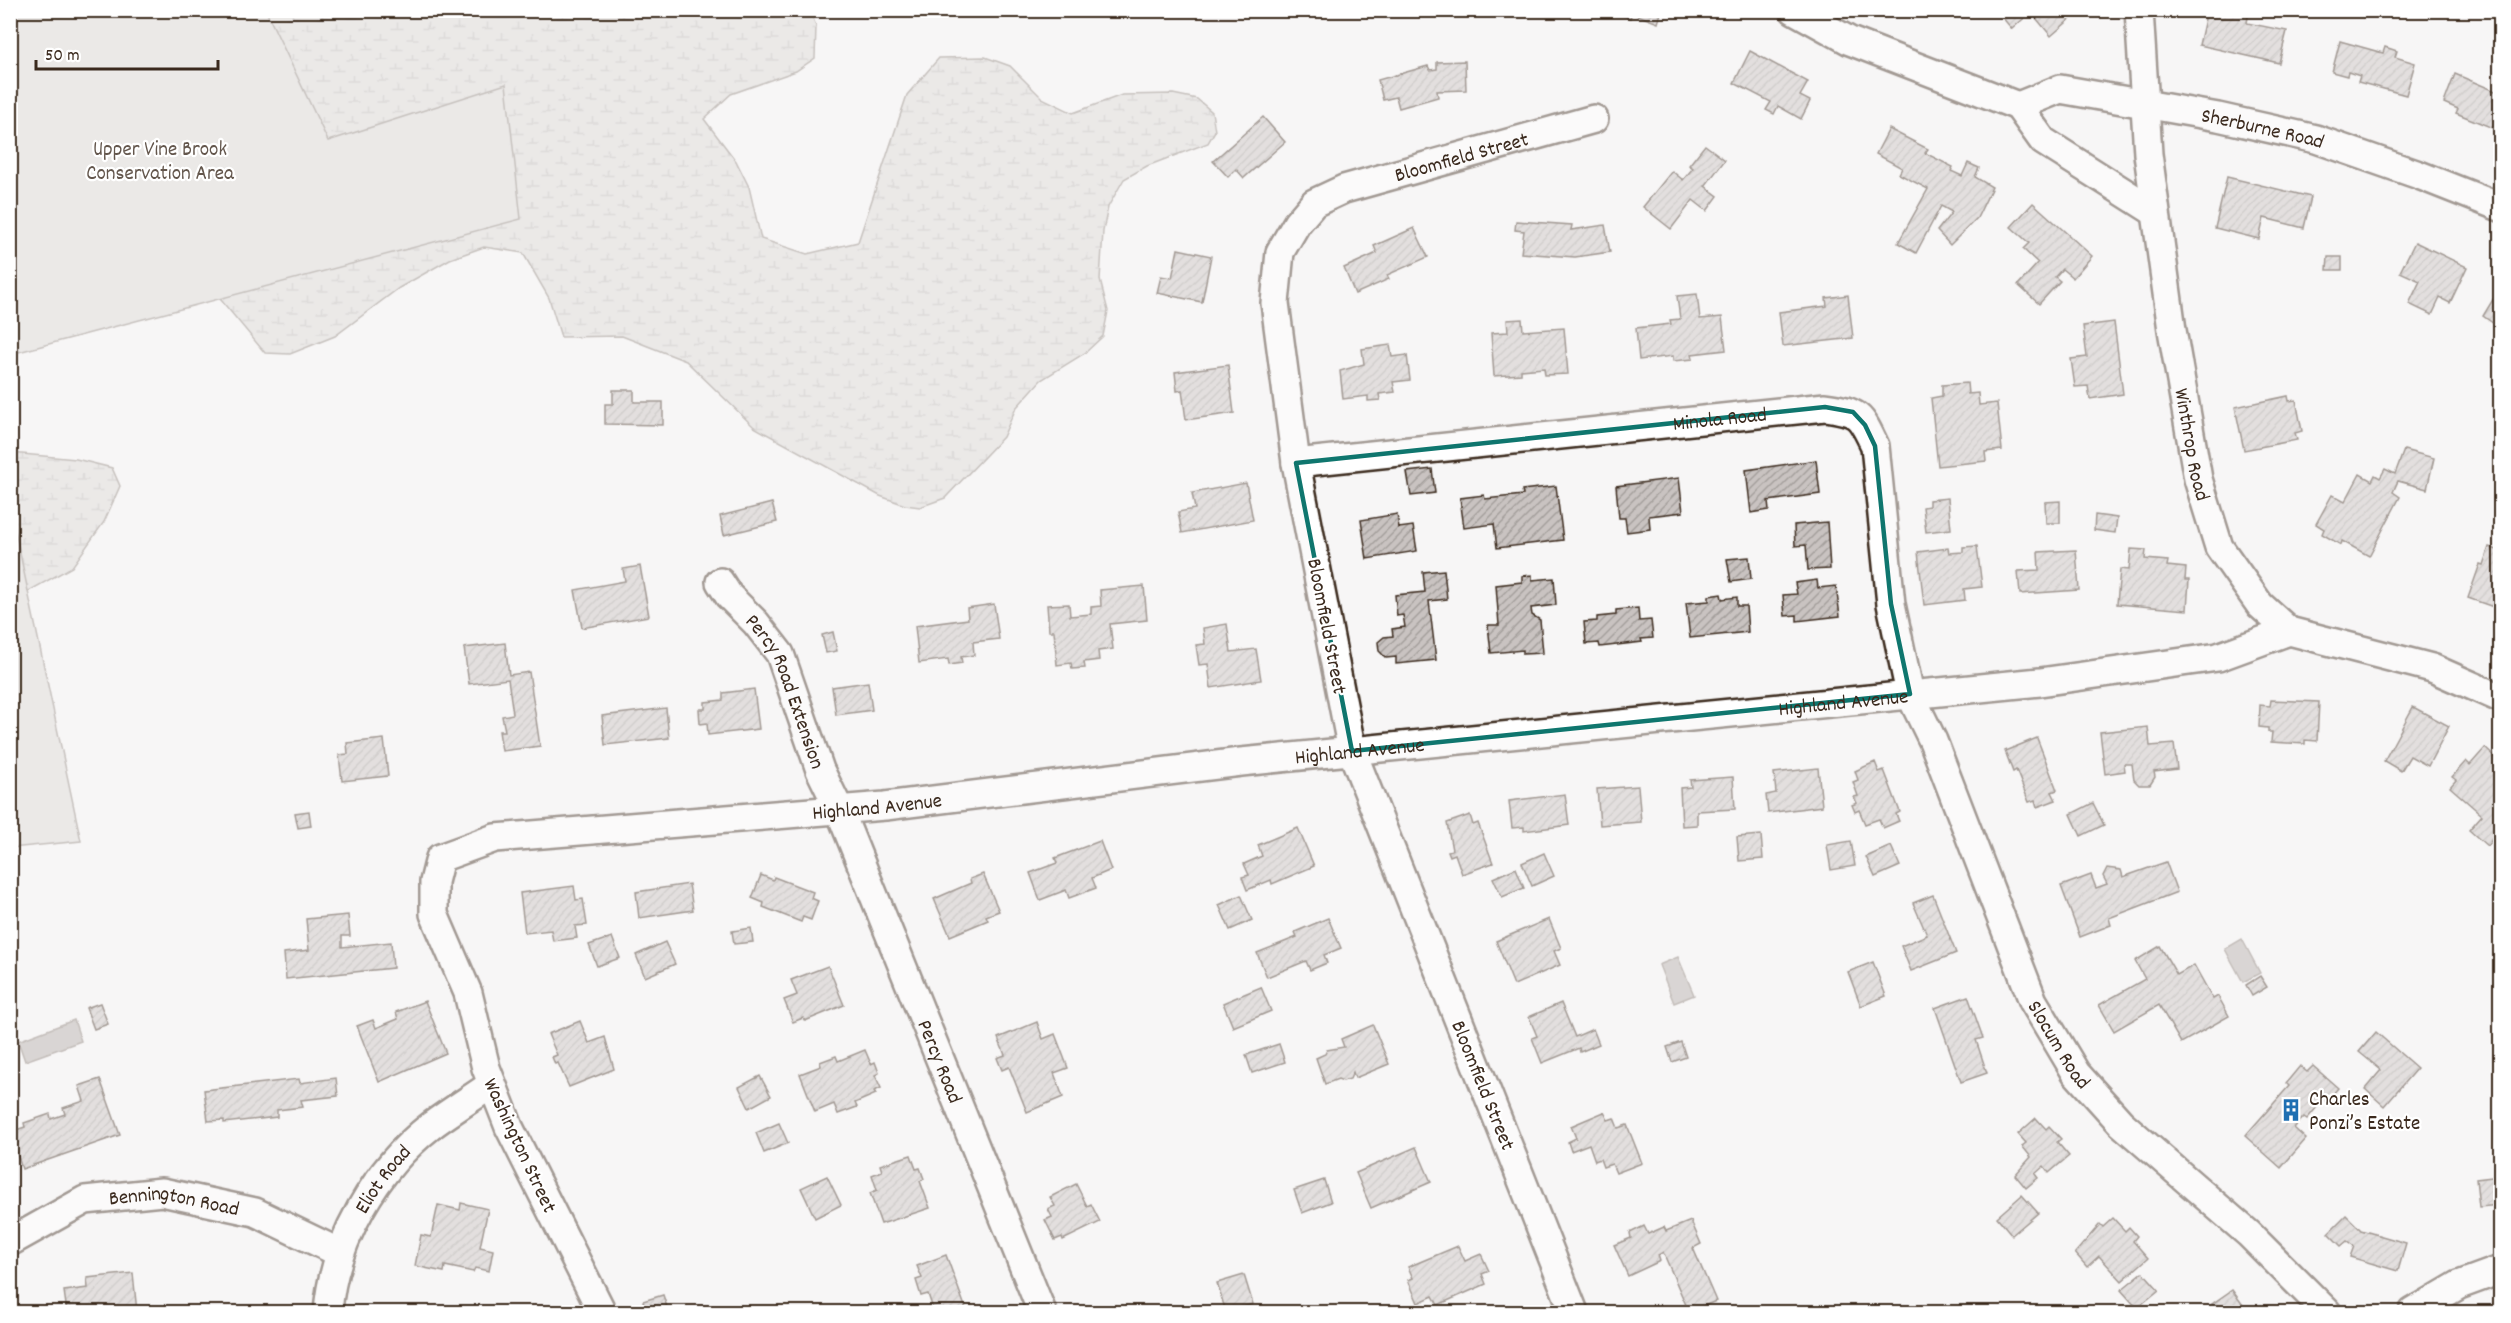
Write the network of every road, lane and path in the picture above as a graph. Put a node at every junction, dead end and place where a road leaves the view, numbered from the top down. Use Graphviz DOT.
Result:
graph roads {
  1 [pos="2139,10"];
  2 [pos="1804,13"];
  3 [pos="2144,103"];
  4 [pos="2018,106"];
  5 [pos="1594,119"];
  6 [pos="2500,207"];
  7 [pos="2155,212"];
  8 [pos="1296,463"];
  9 [pos="720,582"];
  10 [pos="2289,631"];
  11 [pos="1910,694"];
  12 [pos="2500,698"];
  13 [pos="1352,751"];
  14 [pos="839,809"];
  15 [pos="437,869"];
  16 [pos="492,1084"];
  17 [pos="10,1242"];
  18 [pos="340,1253"];
  19 [pos="2500,1270"];
  20 [pos="328,1312"];
  21 [pos="603,1312"];
  22 [pos="1042,1312"];
  23 [pos="1574,1312"];
  24 [pos="2327,1312"];
  25 [pos="2413,1312"];
  1 -- 3 [label="street, Winthrop Road"];
  2 -- 4 [label="street"];
  3 -- 4 [label="street, Sherburne Road"];
  3 -- 6 [label="street, Sherburne Road"];
  3 -- 7 [label="street, Winthrop Road"];
  4 -- 7 [label="street"];
  5 -- 8 [label="street, Bloomfield Street"];
  7 -- 10 [label="street, Winthrop Road"];
  8 -- 11 [label="street, Minola Road"];
  8 -- 13 [label="street, Bloomfield Street"];
  9 -- 14 [label="street, Percy Road Extension"];
  10 -- 11 [label="street, Highland Avenue"];
  10 -- 12 [label="street, Winthrop Road"];
  11 -- 13 [label="street, Highland Avenue"];
  11 -- 24 [label="street, Slocum Road"];
  13 -- 14 [label="street, Highland Avenue"];
  13 -- 23 [label="street, Bloomfield Street"];
  14 -- 15 [label="street, Highland Avenue"];
  14 -- 22 [label="street, Percy Road"];
  15 -- 16 [label="street, Washington Street"];
  16 -- 18 [label="street, Eliot Road"];
  16 -- 21 [label="street, Washington Street"];
  17 -- 18 [label="street, Bennington Road"];
  18 -- 20 [label="street, Eliot Road"];
  19 -- 25 [label="street"];
}
